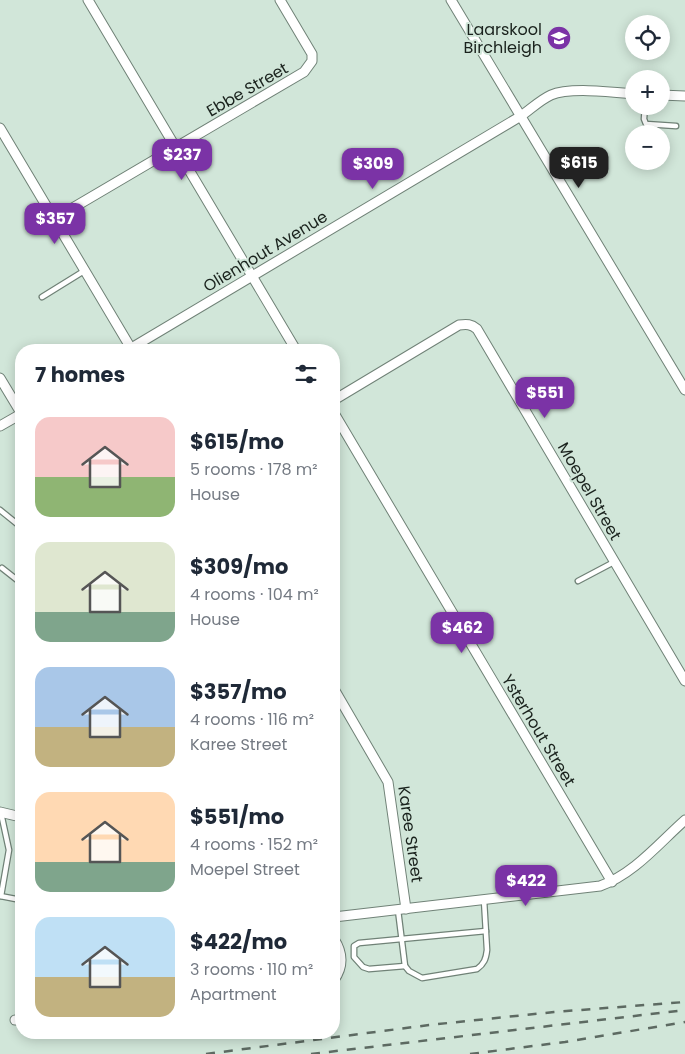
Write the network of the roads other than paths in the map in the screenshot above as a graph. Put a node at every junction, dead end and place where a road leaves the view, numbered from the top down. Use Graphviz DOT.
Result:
graph roads {
  1 [pos="88,0"];
  2 [pos="280,0"];
  3 [pos="452,0"];
  4 [pos="625,94"];
  5 [pos="670,95"];
  6 [pos="685,96"];
  7 [pos="644,115"];
  8 [pos="522,116"];
  9 [pos="676,126"];
  10 [pos="0,128"];
  11 [pos="176,148"];
  12 [pos="54,219"];
  13 [pos="84,271"];
  14 [pos="252,276"];
  15 [pos="42,297"];
  16 [pos="127,344"];
  17 [pos="138,344"];
  18 [pos="292,344"];
  19 [pos="0,378"];
  20 [pos="685,390"];
  21 [pos="340,396"];
  22 [pos="15,404"];
  23 [pos="15,417"];
  24 [pos="340,423"];
  25 [pos="0,426"];
  26 [pos="0,510"];
  27 [pos="15,522"];
  28 [pos="614,561"];
  29 [pos="2,568"];
  30 [pos="15,578"];
  31 [pos="578,581"];
  32 [pos="685,681"];
  33 [pos="340,699"];
  34 [pos="0,812"];
  35 [pos="15,816"];
  36 [pos="684,825"];
  37 [pos="612,882"];
  38 [pos="0,896"];
  39 [pos="15,899"];
  40 [pos="484,900"];
  41 [pos="402,909"];
  42 [pos="340,916"];
  43 [pos="486,930"];
  44 [pos="402,940"];
  45 [pos="340,954"];
  46 [pos="340,966"];
  47 [pos="405,966"];
  1 -- 11 [label="street"];
  2 -- 11 [label="street, Ebbe Street"];
  3 -- 8 [label="street"];
  4 -- 8 [label="street, Olienhout Avenue"];
  5 -- 6 [label="street"];
  7 -- 9 [label="lane"];
  8 -- 14 [label="street, Olienhout Avenue"];
  8 -- 20 [label="street"];
  10 -- 12 [label="street"];
  11 -- 12 [label="street, Ebbe Street"];
  11 -- 14 [label="street"];
  12 -- 13 [label="street"];
  13 -- 15 [label="lane"];
  13 -- 16 [label="street"];
  14 -- 17 [label="street, Olienhout Avenue"];
  14 -- 18 [label="street"];
  19 -- 22 [label="street"];
  21 -- 28 [label="street, Moepel Street"];
  23 -- 25 [label="street"];
  24 -- 37 [label="street, Ysterhout Street"];
  26 -- 27 [label="lane"];
  28 -- 31 [label="lane"];
  28 -- 32 [label="street, Moepel Street"];
  29 -- 30 [label="lane"];
  33 -- 41 [label="street, Karee Street"];
  34 -- 35 [label="street"];
  34 -- 38 [label="lane"];
  36 -- 37 [label="street"];
  37 -- 40 [label="street"];
  38 -- 39 [label="lane"];
  40 -- 41 [label="street"];
  40 -- 43 [label="lane"];
  41 -- 42 [label="street"];
  41 -- 44 [label="lane"];
  43 -- 44 [label="lane"];
  43 -- 47 [label="lane"];
  44 -- 47 [label="lane"];
  44 -- 47 [label="lane"];
  45 -- 46 [label="street"];
}
